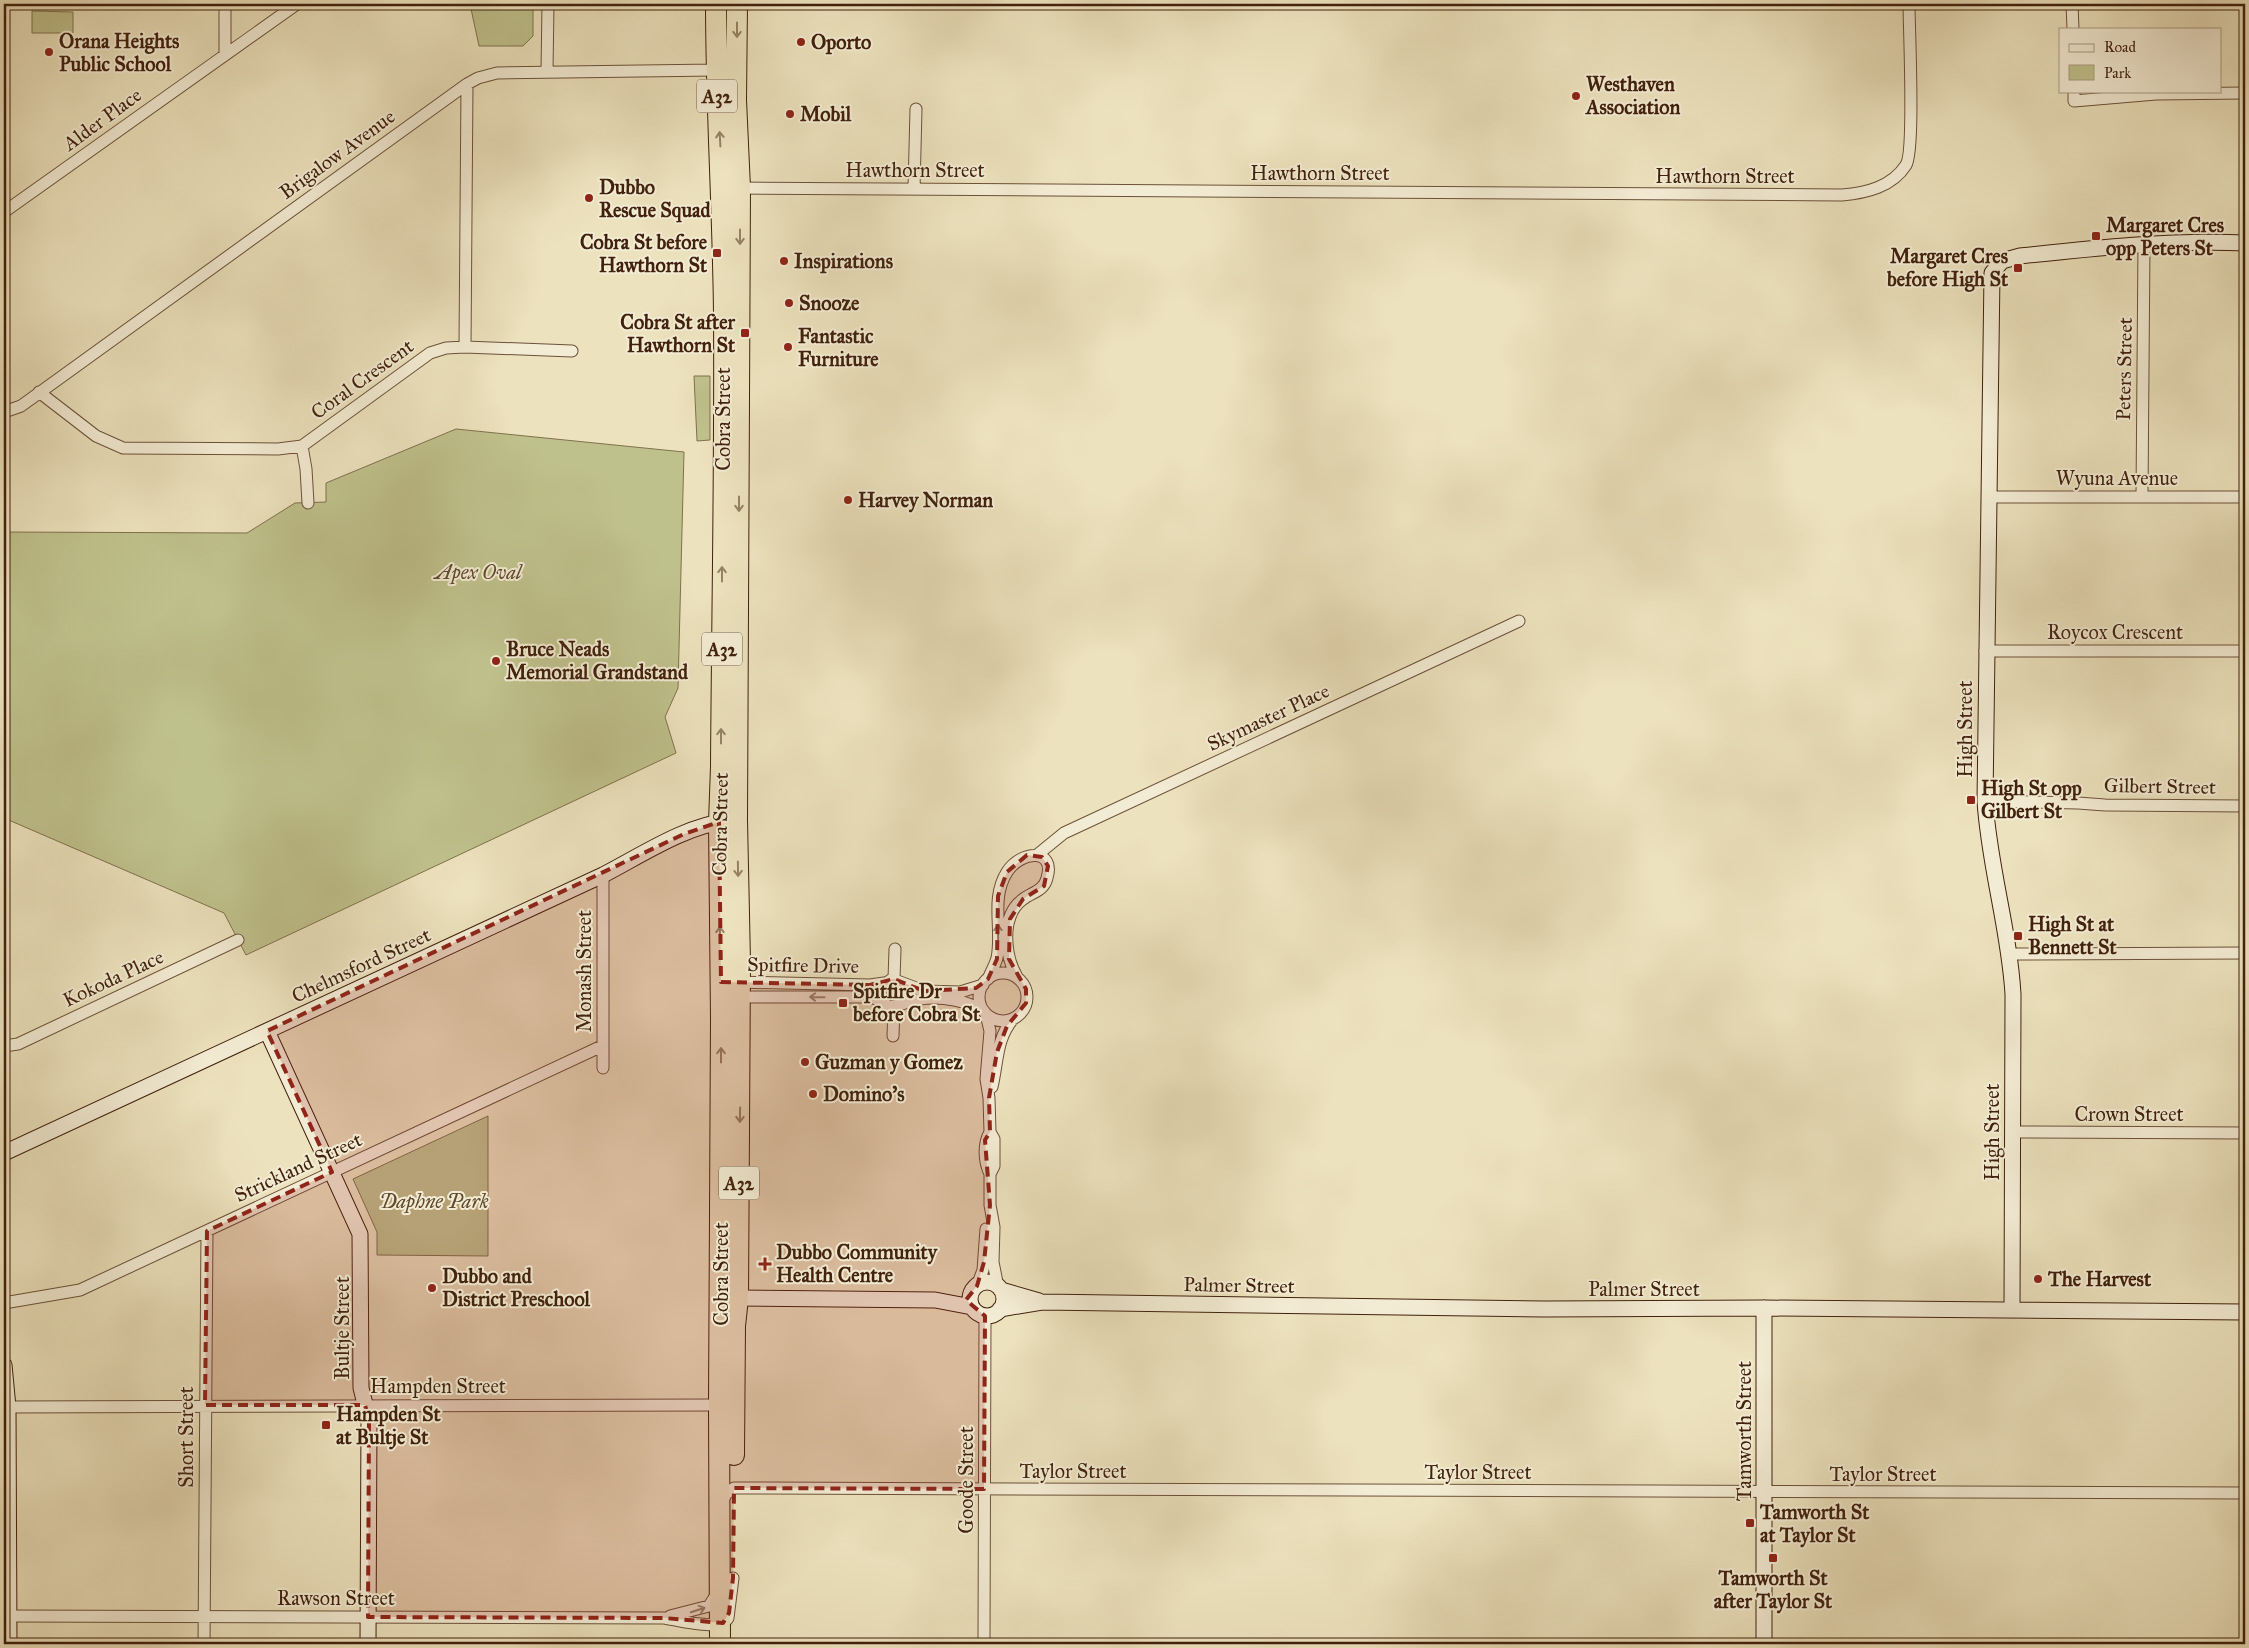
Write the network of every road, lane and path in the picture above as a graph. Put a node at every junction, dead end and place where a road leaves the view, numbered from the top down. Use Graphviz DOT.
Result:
graph roads {
  1 [pos="225,4"];
  2 [pos="297,4"];
  3 [pos="548,4"];
  4 [pos="716,4"];
  5 [pos="737,4"];
  6 [pos="1909,4"];
  7 [pos="2072,4"];
  8 [pos="2073,28"];
  9 [pos="225,54"];
  10 [pos="737,57"];
  11 [pos="716,70"];
  12 [pos="547,71"];
  13 [pos="467,84"];
  14 [pos="2074,92"];
  15 [pos="2245,93"];
  16 [pos="916,109"];
  17 [pos="731,188"];
  18 [pos="914,189"];
  19 [pos="4,212"];
  20 [pos="2144,243"];
  21 [pos="2245,243"];
  22 [pos="465,347"];
  23 [pos="572,351"];
  24 [pos="40,392"];
  25 [pos="4,412"];
  26 [pos="302,446"];
  27 [pos="2142,496"];
  28 [pos="1988,497"];
  29 [pos="2245,497"];
  30 [pos="308,503"];
  31 [pos="1519,621"];
  32 [pos="1985,651"];
  33 [pos="2245,652"];
  34 [pos="1985,801"];
  35 [pos="2245,806"];
  36 [pos="728,821"];
  37 [pos="1037,855"];
  38 [pos="603,875"];
  39 [pos="238,940"];
  40 [pos="895,949"];
  41 [pos="2010,954"];
  42 [pos="2245,954"];
  43 [pos="1017,978"];
  44 [pos="894,982"];
  45 [pos="985,982"];
  46 [pos="731,990"];
  47 [pos="882,1001"];
  48 [pos="898,1006"];
  49 [pos="985,1012"];
  50 [pos="1013,1019"];
  51 [pos="267,1031"];
  52 [pos="892,1036"];
  53 [pos="4,1046"];
  54 [pos="602,1046"];
  55 [pos="603,1068"];
  56 [pos="989,1098"];
  57 [pos="2012,1132"];
  58 [pos="2245,1133"];
  59 [pos="4,1153"];
  60 [pos="332,1172"];
  61 [pos="990,1205"];
  62 [pos="207,1230"];
  63 [pos="975,1289"];
  64 [pos="999,1289"];
  65 [pos="738,1298"];
  66 [pos="935,1300"];
  67 [pos="1042,1302"];
  68 [pos="4,1303"];
  69 [pos="972,1307"];
  70 [pos="1764,1308"];
  71 [pos="1000,1310"];
  72 [pos="2012,1310"];
  73 [pos="2245,1312"];
  74 [pos="985,1316"];
  75 [pos="728,1332"];
  76 [pos="4,1365"];
  77 [pos="205,1405"];
  78 [pos="365,1405"];
  79 [pos="719,1405"];
  80 [pos="8,1407"];
  81 [pos="733,1426"];
  82 [pos="734,1488"];
  83 [pos="984,1489"];
  84 [pos="1763,1492"];
  85 [pos="2245,1493"];
  86 [pos="721,1507"];
  87 [pos="727,1582"];
  88 [pos="9,1616"];
  89 [pos="204,1617"];
  90 [pos="368,1617"];
  91 [pos="664,1618"];
  92 [pos="720,1624"];
  93 [pos="9,1644"];
  94 [pos="204,1644"];
  95 [pos="368,1644"];
  96 [pos="720,1644"];
  97 [pos="733,1644"];
  98 [pos="984,1644"];
  99 [pos="1764,1644"];
  1 -- 9 [label="street"];
  2 -- 9 [label="street, Alder Place"];
  3 -- 12 [label="street"];
  4 -- 11 [label="highway, Cobra Street / A32"];
  5 -- 10 [label="highway, Cobra Street / A32, one-way"];
  6 -- 18 [label="street, Hawthorn Street"];
  7 -- 8 [label="street"];
  9 -- 19 [label="street, Alder Place"];
  10 -- 11 [label="street"];
  10 -- 17 [label="highway, Cobra Street / A32"];
  11 -- 12 [label="street, Brigalow Avenue"];
  17 -- 11 [label="highway, Cobra Street / A32, one-way"];
  12 -- 13 [label="street, Brigalow Avenue"];
  13 -- 22 [label="street"];
  13 -- 24 [label="street, Brigalow Avenue"];
  14 -- 15 [label="street"];
  16 -- 18 [label="street"];
  17 -- 18 [label="street, Hawthorn Street"];
  17 -- 36 [label="highway, Cobra Street / A32"];
  20 -- 21 [label="street"];
  20 -- 27 [label="street, Peters Street"];
  20 -- 28 [label="street, High Street"];
  22 -- 23 [label="street, Coral Crescent"];
  22 -- 26 [label="street, Coral Crescent"];
  24 -- 25 [label="street, Brigalow Avenue"];
  24 -- 26 [label="street, Coral Crescent"];
  26 -- 30 [label="street"];
  27 -- 28 [label="street, Wyuna Avenue"];
  27 -- 29 [label="street, Wyuna Avenue"];
  28 -- 32 [label="street, High Street"];
  31 -- 37 [label="street, Skymaster Place"];
  32 -- 33 [label="street, Roycox Crescent"];
  32 -- 34 [label="street, High Street"];
  34 -- 35 [label="street, Gilbert Street"];
  34 -- 41 [label="street, High Street"];
  36 -- 38 [label="street, Chelmsford Street"];
  36 -- 46 [label="highway, Cobra Street / A32"];
  37 -- 43 [label="street"];
  45 -- 37 [label="street, Skymaster Place, one-way"];
  38 -- 51 [label="street, Chelmsford Street"];
  38 -- 54 [label="street, Monash Street"];
  39 -- 53 [label="street, Kokoda Place"];
  40 -- 44 [label="street"];
  41 -- 42 [label="street"];
  41 -- 57 [label="street, High Street"];
  43 -- 45 [label="street"];
  43 -- 50 [label="street"];
  44 -- 45 [label="street, Spitfire Drive"];
  44 -- 46 [label="street, Spitfire Drive"];
  44 -- 47 [label="street"];
  44 -- 48 [label="street"];
  45 -- 49 [label="street"];
  47 -- 46 [label="street, Spitfire Drive, one-way"];
  46 -- 65 [label="highway, Cobra Street / A32, one-way"];
  75 -- 46 [label="highway, Cobra Street / A32, one-way"];
  47 -- 48 [label="street"];
  48 -- 49 [label="street"];
  48 -- 52 [label="street"];
  49 -- 50 [label="street"];
  49 -- 56 [label="street"];
  50 -- 56 [label="street"];
  51 -- 59 [label="street, Chelmsford Street"];
  51 -- 60 [label="street, Bultje Street"];
  54 -- 55 [label="street, Monash Street"];
  54 -- 60 [label="street, Strickland Street"];
  56 -- 61 [label="street"];
  57 -- 58 [label="street, Crown Street"];
  57 -- 72 [label="street, High Street"];
  60 -- 62 [label="street, Strickland Street"];
  60 -- 78 [label="street, Bultje Street"];
  61 -- 63 [label="street"];
  61 -- 64 [label="street"];
  62 -- 68 [label="street, Strickland Street"];
  62 -- 77 [label="street, Short Street"];
  63 -- 64 [label="street"];
  63 -- 66 [label="street"];
  63 -- 69 [label="street"];
  64 -- 67 [label="street, Palmer Street"];
  64 -- 71 [label="street"];
  65 -- 66 [label="street"];
  65 -- 75 [label="highway"];
  66 -- 69 [label="street"];
  67 -- 70 [label="street, Palmer Street"];
  67 -- 71 [label="street, Palmer Street"];
  69 -- 74 [label="street"];
  70 -- 72 [label="street, Palmer Street"];
  70 -- 84 [label="street, Tamworth Street"];
  71 -- 74 [label="street"];
  72 -- 73 [label="street, Palmer Street"];
  74 -- 83 [label="street, Goode Street"];
  75 -- 79 [label="highway, Cobra Street / A32"];
  75 -- 81 [label="highway, Cobra Street / A32"];
  76 -- 80 [label="street"];
  77 -- 78 [label="street, Hampden Street"];
  77 -- 80 [label="street, Hampden Street"];
  77 -- 89 [label="street, Short Street"];
  78 -- 79 [label="street, Hampden Street"];
  78 -- 90 [label="street, Bultje Street"];
  79 -- 81 [label="highway"];
  79 -- 86 [label="highway, Cobra Street / A32"];
  80 -- 88 [label="street"];
  81 -- 82 [label="highway, Cobra Street / A32"];
  82 -- 83 [label="street, Taylor Street"];
  82 -- 86 [label="street"];
  82 -- 87 [label="highway, Cobra Street / A32"];
  83 -- 84 [label="street, Taylor Street"];
  83 -- 98 [label="street, Goode Street"];
  84 -- 85 [label="street, Taylor Street"];
  84 -- 99 [label="street, Tamworth Street"];
  86 -- 87 [label="highway, Cobra Street / A32"];
  91 -- 87 [label="street, Rawson Street, one-way"];
  87 -- 92 [label="highway, Cobra Street / A32"];
  87 -- 97 [label="highway, Cobra Street / A32"];
  88 -- 89 [label="street, Rawson Street"];
  88 -- 93 [label="street"];
  89 -- 90 [label="street, Rawson Street"];
  89 -- 94 [label="street, Short Street"];
  90 -- 91 [label="street, Rawson Street"];
  90 -- 95 [label="street, Bultje Street"];
  91 -- 92 [label="street, Rawson Street"];
  92 -- 96 [label="highway, Cobra Street / A32"];
}
